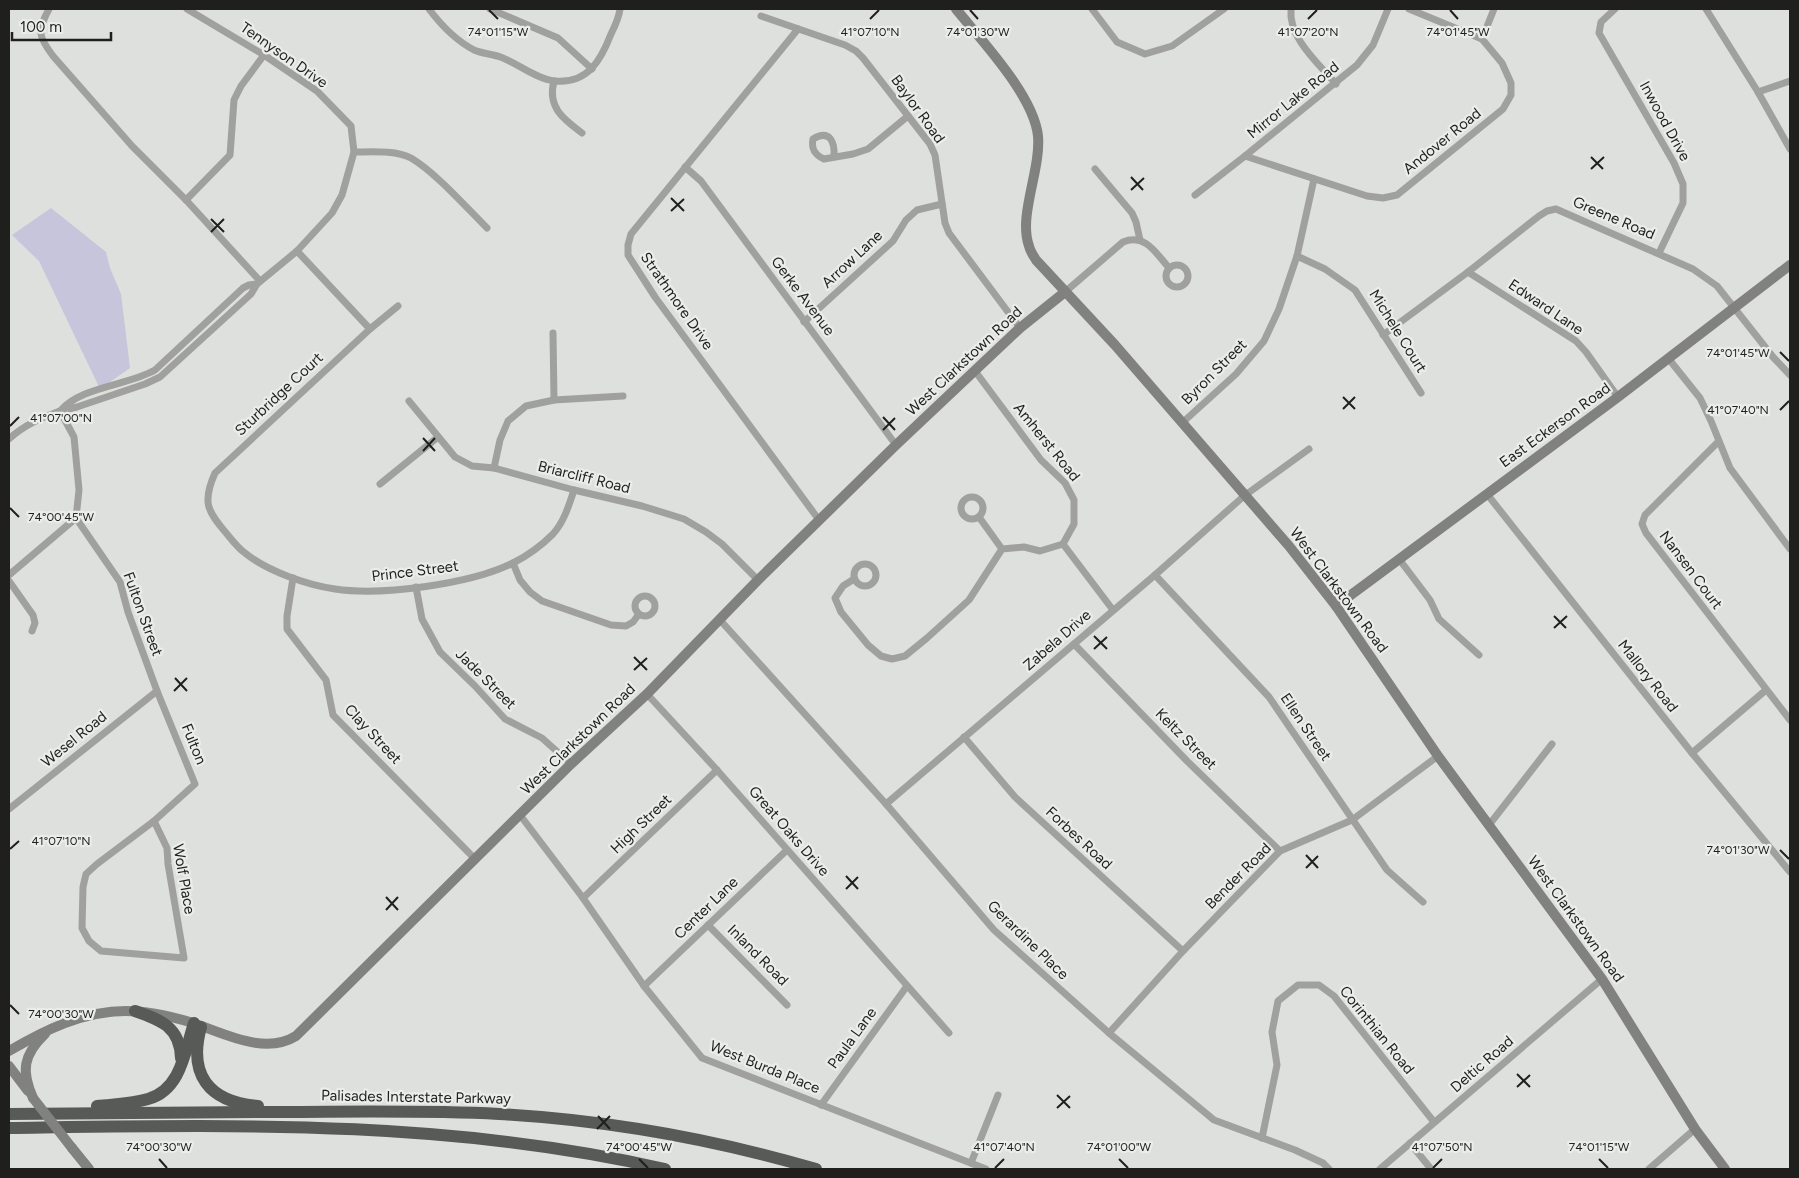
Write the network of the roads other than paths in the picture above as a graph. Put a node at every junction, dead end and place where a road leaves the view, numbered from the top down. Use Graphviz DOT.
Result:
graph roads {
  1 [pos="48,9"];
  2 [pos="187,9"];
  3 [pos="429,9"];
  4 [pos="490,9"];
  5 [pos="620,9"];
  6 [pos="956,9"];
  7 [pos="1092,9"];
  8 [pos="1224,9"];
  9 [pos="1291,9"];
  10 [pos="1388,9"];
  11 [pos="1409,9"];
  12 [pos="1494,9"];
  13 [pos="1615,9"];
  14 [pos="1706,9"];
  15 [pos="761,16"];
  16 [pos="798,29"];
  17 [pos="1482,39"];
  18 [pos="264,55"];
  19 [pos="592,68"];
  20 [pos="554,81"];
  21 [pos="1790,81"];
  22 [pos="1336,84"];
  23 [pos="1758,92"];
  24 [pos="908,116"];
  25 [pos="582,133"];
  26 [pos="1790,149"];
  27 [pos="354,152"];
  28 [pos="1246,156"];
  29 [pos="834,157"];
  30 [pos="685,167"];
  31 [pos="1095,169"];
  32 [pos="1314,179"];
  33 [pos="1195,195"];
  34 [pos="186,200"];
  35 [pos="942,204"];
  36 [pos="487,228"];
  37 [pos="1140,240"];
  38 [pos="297,251"];
  39 [pos="1659,253"];
  40 [pos="1297,256"];
  41 [pos="1790,265"];
  42 [pos="1170,268"];
  43 [pos="1468,272"];
  44 [pos="259,282"];
  45 [pos="1065,292"];
  46 [pos="398,306"];
  47 [pos="1735,309"];
  48 [pos="804,322"];
  49 [pos="1020,328"];
  50 [pos="370,329"];
  51 [pos="553,333"];
  52 [pos="1383,335"];
  53 [pos="1668,358"];
  54 [pos="975,371"];
  55 [pos="1790,375"];
  56 [pos="1421,393"];
  57 [pos="622,396"];
  58 [pos="1618,397"];
  59 [pos="554,400"];
  60 [pos="409,401"];
  61 [pos="60,411"];
  62 [pos="1182,423"];
  63 [pos="438,437"];
  64 [pos="9,439"];
  65 [pos="1718,442"];
  66 [pos="896,445"];
  67 [pos="1309,449"];
  68 [pos="494,468"];
  69 [pos="380,484"];
  70 [pos="574,490"];
  71 [pos="1487,494"];
  72 [pos="1244,496"];
  73 [pos="212,517"];
  74 [pos="979,517"];
  75 [pos="76,518"];
  76 [pos="819,520"];
  77 [pos="1063,544"];
  78 [pos="1002,549"];
  79 [pos="1790,549"];
  80 [pos="1399,559"];
  81 [pos="513,563"];
  82 [pos="9,575"];
  83 [pos="1155,575"];
  84 [pos="293,578"];
  85 [pos="854,579"];
  86 [pos="758,580"];
  87 [pos="9,581"];
  88 [pos="416,587"];
  89 [pos="1336,606"];
  90 [pos="1113,610"];
  91 [pos="639,614"];
  92 [pos="720,620"];
  93 [pos="32,631"];
  94 [pos="1074,644"];
  95 [pos="1479,655"];
  96 [pos="157,690"];
  97 [pos="1766,690"];
  98 [pos="647,694"];
  99 [pos="1790,720"];
  100 [pos="964,737"];
  101 [pos="1552,744"];
  102 [pos="1692,753"];
  103 [pos="1438,756"];
  104 [pos="571,764"];
  105 [pos="717,770"];
  106 [pos="886,804"];
  107 [pos="9,809"];
  108 [pos="520,815"];
  109 [pos="1352,820"];
  110 [pos="154,821"];
  111 [pos="1489,825"];
  112 [pos="787,850"];
  113 [pos="1280,851"];
  114 [pos="475,859"];
  115 [pos="1790,872"];
  116 [pos="583,898"];
  117 [pos="1423,902"];
  118 [pos="708,925"];
  119 [pos="1183,951"];
  120 [pos="1602,979"];
  121 [pos="644,986"];
  122 [pos="906,986"];
  123 [pos="787,1004"];
  124 [pos="135,1011"];
  125 [pos="198,1024"];
  126 [pos="55,1026"];
  127 [pos="949,1032"];
  128 [pos="1109,1033"];
  129 [pos="9,1051"];
  130 [pos="9,1066"];
  131 [pos="180,1069"];
  132 [pos="998,1095"];
  133 [pos="33,1098"];
  134 [pos="821,1105"];
  135 [pos="355,1112"];
  136 [pos="9,1114"];
  137 [pos="1434,1122"];
  138 [pos="75,1127"];
  139 [pos="9,1128"];
  140 [pos="1695,1128"];
  141 [pos="9,1132"];
  142 [pos="1262,1138"];
  143 [pos="1410,1143"];
  144 [pos="72,1148"];
  145 [pos="971,1163"];
  146 [pos="78,1169"];
  147 [pos="89,1169"];
  148 [pos="665,1169"];
  149 [pos="816,1169"];
  150 [pos="986,1169"];
  151 [pos="1329,1169"];
  152 [pos="1380,1169"];
  153 [pos="1431,1169"];
  154 [pos="1649,1169"];
  155 [pos="1725,1169"];
  1 -- 34 [label="street"];
  2 -- 18 [label="street, Tennyson Drive"];
  3 -- 20 [label="street"];
  4 -- 19 [label="street"];
  5 -- 19 [label="street"];
  6 -- 45 [label="street"];
  7 -- 8 [label="street"];
  9 -- 22 [label="street"];
  10 -- 22 [label="street, Mirror Lake Road"];
  11 -- 17 [label="street, Andover Road"];
  12 -- 17 [label="street"];
  13 -- 39 [label="street, Inwood Drive"];
  14 -- 23 [label="street"];
  15 -- 16 [label="street, Baylor Road"];
  16 -- 24 [label="street, Baylor Road"];
  16 -- 30 [label="street, Strathmore Drive"];
  17 -- 32 [label="street, Andover Road"];
  18 -- 27 [label="street, Tennyson Drive"];
  18 -- 34 [label="street"];
  19 -- 20 [label="street"];
  20 -- 25 [label="street"];
  21 -- 23 [label="street"];
  22 -- 28 [label="street, Mirror Lake Road"];
  23 -- 26 [label="street"];
  24 -- 29 [label="street"];
  24 -- 35 [label="street, Baylor Road"];
  27 -- 36 [label="street"];
  27 -- 38 [label="street, Tennyson Drive"];
  28 -- 32 [label="street, Andover Road"];
  28 -- 33 [label="street, Mirror Lake Road"];
  30 -- 48 [label="street, Gerke Avenue"];
  30 -- 76 [label="street, Strathmore Drive"];
  31 -- 37 [label="street"];
  32 -- 40 [label="street, Byron Street"];
  34 -- 44 [label="street"];
  35 -- 48 [label="street, Arrow Lane"];
  35 -- 49 [label="street, Baylor Road"];
  37 -- 42 [label="street"];
  37 -- 45 [label="street"];
  38 -- 44 [label="street, Tennyson Drive"];
  38 -- 50 [label="street"];
  39 -- 43 [label="street, Greene Road"];
  39 -- 47 [label="street, Greene Road"];
  40 -- 52 [label="street, Michele Court"];
  40 -- 62 [label="street, Byron Street"];
  41 -- 47 [label="street, East Eckerson Road"];
  43 -- 52 [label="street, Greene Road"];
  43 -- 58 [label="street, Edward Lane"];
  44 -- 61 [label="street, Tennyson Drive"];
  45 -- 49 [label="street, West Clarkstown Road"];
  45 -- 62 [label="street, West Clarkstown Road"];
  46 -- 50 [label="street, Sturbridge Court"];
  47 -- 53 [label="street, East Eckerson Road"];
  47 -- 55 [label="street, Greene Road"];
  48 -- 66 [label="street, Gerke Avenue"];
  49 -- 54 [label="street, West Clarkstown Road"];
  50 -- 73 [label="street, Sturbridge Court"];
  51 -- 59 [label="street"];
  52 -- 56 [label="street, Michele Court"];
  53 -- 58 [label="street, East Eckerson Road"];
  53 -- 65 [label="street"];
  54 -- 66 [label="street, West Clarkstown Road"];
  54 -- 77 [label="street, Amherst Road"];
  57 -- 59 [label="street"];
  58 -- 71 [label="street, East Eckerson Road"];
  59 -- 68 [label="street"];
  60 -- 63 [label="street, Briarcliff Road"];
  61 -- 64 [label="street, Tennyson Drive"];
  61 -- 75 [label="street"];
  62 -- 72 [label="street, West Clarkstown Road"];
  63 -- 68 [label="street, Briarcliff Road"];
  63 -- 69 [label="street"];
  65 -- 79 [label="street"];
  65 -- 97 [label="street, Nansen Court"];
  66 -- 76 [label="street, West Clarkstown Road"];
  67 -- 72 [label="street, Zabela Drive"];
  68 -- 70 [label="street, Briarcliff Road"];
  70 -- 81 [label="street, Prince Street"];
  70 -- 86 [label="street, Briarcliff Road"];
  71 -- 80 [label="street, East Eckerson Road"];
  71 -- 102 [label="street, Mallory Road"];
  72 -- 83 [label="street, Zabela Drive"];
  72 -- 89 [label="street, West Clarkstown Road"];
  73 -- 84 [label="street, Prince Street"];
  74 -- 78 [label="street"];
  75 -- 82 [label="street"];
  75 -- 96 [label="street, Fulton Street"];
  76 -- 86 [label="street, West Clarkstown Road"];
  77 -- 78 [label="street"];
  77 -- 90 [label="street"];
  78 -- 85 [label="street"];
  80 -- 89 [label="street, East Eckerson Road"];
  80 -- 95 [label="street"];
  81 -- 88 [label="street, Prince Street"];
  81 -- 91 [label="street"];
  83 -- 90 [label="street, Zabela Drive"];
  83 -- 109 [label="street, Ellen Street"];
  84 -- 88 [label="street, Prince Street"];
  84 -- 114 [label="street, Clay Street"];
  86 -- 92 [label="street, West Clarkstown Road"];
  87 -- 93 [label="street"];
  88 -- 104 [label="street, Jade Street"];
  89 -- 103 [label="street, West Clarkstown Road"];
  90 -- 94 [label="street, Zabela Drive"];
  92 -- 98 [label="street, West Clarkstown Road"];
  92 -- 106 [label="street, Gerardine Place"];
  94 -- 100 [label="street, Zabela Drive"];
  94 -- 113 [label="street, Keltz Street"];
  96 -- 107 [label="street, Wesel Road"];
  96 -- 110 [label="street, Fulton"];
  97 -- 99 [label="street, Nansen Court"];
  97 -- 102 [label="street"];
  98 -- 104 [label="street, West Clarkstown Road"];
  98 -- 105 [label="street, Great Oaks Drive"];
  100 -- 106 [label="street, Zabela Drive"];
  100 -- 119 [label="street, Forbes Road"];
  101 -- 111 [label="street"];
  102 -- 115 [label="street, Mallory Road"];
  103 -- 109 [label="street, Bender Road"];
  103 -- 111 [label="street, West Clarkstown Road"];
  104 -- 108 [label="street, West Clarkstown Road"];
  105 -- 112 [label="street, Great Oaks Drive"];
  105 -- 116 [label="street, High Street"];
  106 -- 128 [label="street, Gerardine Place"];
  108 -- 114 [label="street, West Clarkstown Road"];
  108 -- 116 [label="street, West Burda Place"];
  109 -- 113 [label="street, Bender Road"];
  109 -- 117 [label="street, Ellen Street"];
  110 -- 110 [label="street, Wolf Place"];
  111 -- 120 [label="street, West Clarkstown Road"];
  112 -- 118 [label="street, Center Lane"];
  112 -- 122 [label="street, Great Oaks Drive"];
  113 -- 119 [label="street, Bender Road"];
  114 -- 125 [label="street, West Clarkstown Road"];
  116 -- 121 [label="street, West Burda Place"];
  118 -- 121 [label="street, Center Lane"];
  118 -- 123 [label="street, Inland Road"];
  119 -- 128 [label="street, Bender Road"];
  120 -- 137 [label="street, Deltic Road"];
  120 -- 140 [label="street, West Clarkstown Road"];
  121 -- 134 [label="street, West Burda Place"];
  122 -- 127 [label="street, Great Oaks Drive"];
  122 -- 134 [label="street, Paula Lane"];
  124 -- 125 [label="street, West Clarkstown Road"];
  124 -- 126 [label="street, West Clarkstown Road"];
  124 -- 131 [label="highway"];
  125 -- 131 [label="highway"];
  125 -- 135 [label="highway"];
  126 -- 129 [label="street, West Clarkstown Road"];
  126 -- 133 [label="street"];
  128 -- 142 [label="street, Gerardine Place"];
  130 -- 133 [label="street"];
  131 -- 136 [label="highway"];
  132 -- 145 [label="street"];
  133 -- 144 [label="street, bridge"];
  134 -- 145 [label="street, West Burda Place"];
  135 -- 136 [label="highway, Palisades Interstate Parkway"];
  135 -- 149 [label="highway, Palisades Interstate Parkway"];
  137 -- 142 [label="street, Corinthian Road"];
  137 -- 143 [label="street, Deltic Road"];
  138 -- 139 [label="highway"];
  138 -- 141 [label="highway"];
  138 -- 148 [label="highway"];
  140 -- 154 [label="street"];
  140 -- 155 [label="street, West Clarkstown Road"];
  142 -- 151 [label="street, Gerardine Place"];
  143 -- 152 [label="street, Deltic Road"];
  143 -- 153 [label="street"];
  144 -- 146 [label="street"];
  144 -- 147 [label="street"];
  145 -- 150 [label="street, West Burda Place"];
}
